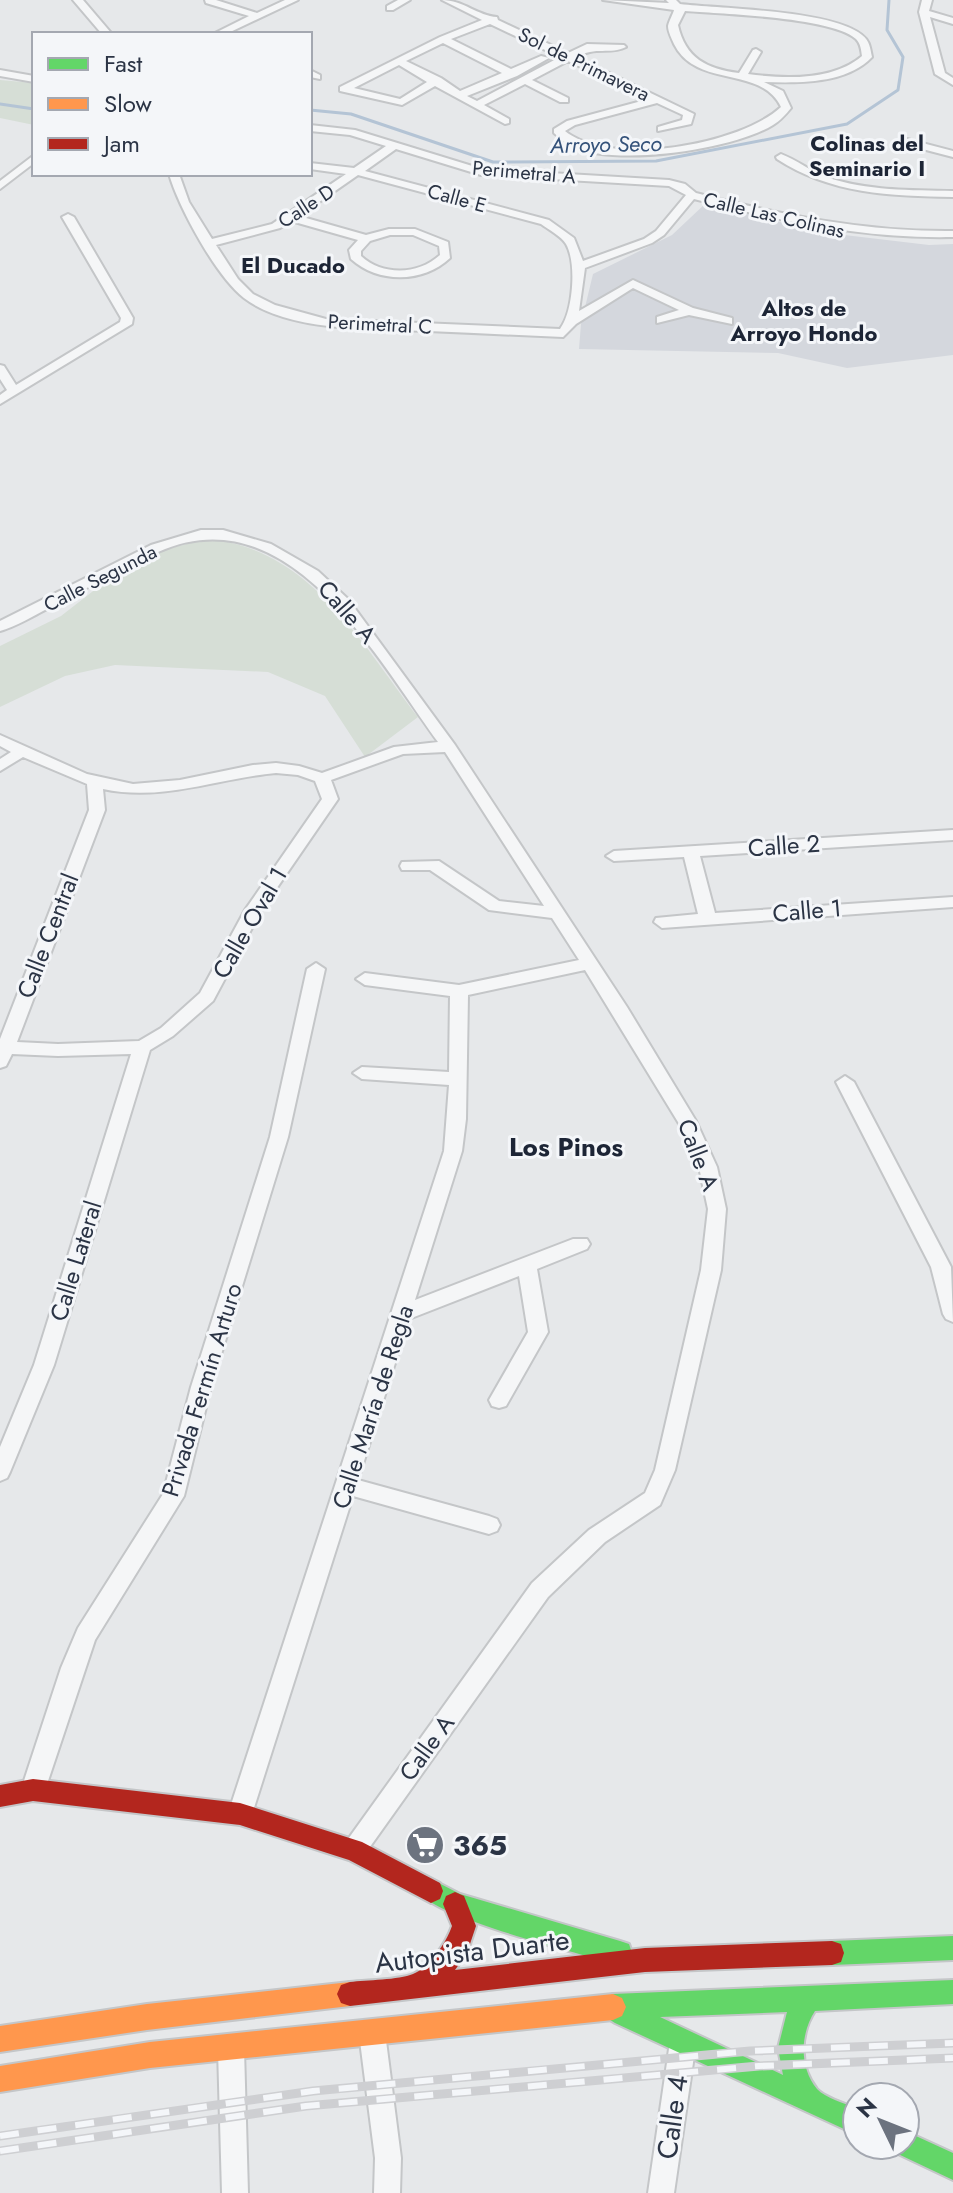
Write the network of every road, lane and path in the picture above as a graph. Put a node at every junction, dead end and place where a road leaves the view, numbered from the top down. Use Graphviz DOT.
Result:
graph roads {
  1 [pos="78,0"];
  2 [pos="293,0"];
  3 [pos="405,0"];
  4 [pos="447,0"];
  5 [pos="608,0"];
  6 [pos="671,0"];
  7 [pos="927,0"];
  8 [pos="209,1"];
  9 [pos="390,8"];
  10 [pos="680,10"];
  11 [pos="924,12"];
  12 [pos="257,16"];
  13 [pos="494,19"];
  14 [pos="953,21"];
  15 [pos="235,26"];
  16 [pos="253,29"];
  17 [pos="105,32"];
  18 [pos="222,32"];
  19 [pos="443,39"];
  20 [pos="621,47"];
  21 [pos="557,52"];
  22 [pos="756,52"];
  23 [pos="569,58"];
  24 [pos="400,62"];
  25 [pos="0,73"];
  26 [pos="513,74"];
  27 [pos="743,75"];
  28 [pos="32,79"];
  29 [pos="437,80"];
  30 [pos="527,81"];
  31 [pos="953,82"];
  32 [pos="462,94"];
  33 [pos="564,100"];
  34 [pos="657,100"];
  35 [pos="479,104"];
  36 [pos="505,121"];
  37 [pos="312,128"];
  38 [pos="662,129"];
  39 [pos="907,142"];
  40 [pos="394,146"];
  41 [pos="953,154"];
  42 [pos="781,157"];
  43 [pos="32,160"];
  44 [pos="312,166"];
  45 [pos="358,172"];
  46 [pos="175,176"];
  47 [pos="0,186"];
  48 [pos="953,194"];
  49 [pos="692,195"];
  50 [pos="68,217"];
  51 [pos="291,217"];
  52 [pos="953,234"];
  53 [pos="366,239"];
  54 [pos="209,243"];
  55 [pos="579,266"];
  56 [pos="689,311"];
  57 [pos="661,320"];
  58 [pos="572,321"];
  59 [pos="728,321"];
  60 [pos="0,369"];
  61 [pos="14,391"];
  62 [pos="0,400"];
  63 [pos="201,534"];
  64 [pos="0,627"];
  65 [pos="0,740"];
  66 [pos="450,748"];
  67 [pos="22,751"];
  68 [pos="0,766"];
  69 [pos="322,778"];
  70 [pos="95,783"];
  71 [pos="135,789"];
  72 [pos="97,810"];
  73 [pos="953,835"];
  74 [pos="691,852"];
  75 [pos="614,856"];
  76 [pos="408,866"];
  77 [pos="953,902"];
  78 [pos="558,913"];
  79 [pos="708,919"];
  80 [pos="662,922"];
  81 [pos="590,963"];
  82 [pos="316,969"];
  83 [pos="365,979"];
  84 [pos="459,991"];
  85 [pos="142,1047"];
  86 [pos="1,1053"];
  87 [pos="362,1073"];
  88 [pos="458,1079"];
  89 [pos="845,1082"];
  90 [pos="580,1244"];
  91 [pos="527,1265"];
  92 [pos="403,1313"];
  93 [pos="953,1314"];
  94 [pos="499,1400"];
  95 [pos="0,1472"];
  96 [pos="347,1486"];
  97 [pos="489,1525"];
  98 [pos="33,1790"];
  99 [pos="0,1796"];
  100 [pos="240,1814"];
  101 [pos="354,1850"];
  102 [pos="455,1904"];
  103 [pos="953,1948"];
  104 [pos="645,1960"];
  105 [pos="418,1986"];
  106 [pos="953,1992"];
  107 [pos="808,1998"];
  108 [pos="608,2007"];
  109 [pos="372,2031"];
  110 [pos="0,2039"];
  111 [pos="683,2042"];
  112 [pos="231,2046"];
  113 [pos="0,2079"];
  114 [pos="809,2099"];
  115 [pos="841,2114"];
  116 [pos="921,2152"];
  117 [pos="953,2167"];
  118 [pos="235,2193"];
  119 [pos="387,2193"];
  120 [pos="661,2193"];
  1 -- 17 [label="street"];
  2 -- 12 [label="street"];
  3 -- 9 [label="street"];
  4 -- 13 [label="street, Sol de Primavera"];
  5 -- 10 [label="street"];
  6 -- 10 [label="street"];
  7 -- 11 [label="street"];
  8 -- 12 [label="street"];
  10 -- 27 [label="street"];
  10 -- 27 [label="street"];
  11 -- 14 [label="street"];
  11 -- 31 [label="street"];
  12 -- 15 [label="street"];
  13 -- 19 [label="street"];
  13 -- 21 [label="street, Sol de Primavera"];
  15 -- 16 [label="street"];
  15 -- 18 [label="street"];
  19 -- 24 [label="street"];
  19 -- 26 [label="street"];
  20 -- 23 [label="street"];
  21 -- 23 [label="street, Sol de Primavera"];
  21 -- 26 [label="street"];
  22 -- 27 [label="street"];
  23 -- 30 [label="street"];
  23 -- 34 [label="street, Sol de Primavera"];
  24 -- 29 [label="street"];
  24 -- 29 [label="street"];
  25 -- 28 [label="street"];
  26 -- 32 [label="street"];
  27 -- 34 [label="street"];
  29 -- 32 [label="street"];
  30 -- 33 [label="street"];
  30 -- 35 [label="street"];
  32 -- 35 [label="street"];
  34 -- 38 [label="street, Sol de Primavera"];
  35 -- 36 [label="street"];
  37 -- 40 [label="street, Perimetral A"];
  39 -- 41 [label="street"];
  40 -- 45 [label="street, Calle D"];
  40 -- 49 [label="street, Perimetral A"];
  42 -- 48 [label="street"];
  43 -- 47 [label="street"];
  44 -- 45 [label="street, Calle E"];
  45 -- 51 [label="street, Calle D"];
  45 -- 55 [label="street, Calle E"];
  46 -- 54 [label="street, Perimetral C"];
  49 -- 52 [label="street, Calle Las Colinas"];
  49 -- 55 [label="street"];
  50 -- 61 [label="street"];
  51 -- 53 [label="street"];
  51 -- 54 [label="street, Calle D"];
  53 -- 53 [label="street"];
  54 -- 58 [label="street, Perimetral C"];
  55 -- 58 [label="street"];
  56 -- 57 [label="street"];
  56 -- 58 [label="street"];
  56 -- 59 [label="street"];
  60 -- 61 [label="street"];
  61 -- 62 [label="street"];
  63 -- 64 [label="street, Calle Segunda"];
  63 -- 66 [label="street, Calle A"];
  65 -- 67 [label="street"];
  66 -- 69 [label="street"];
  66 -- 78 [label="street, Calle A"];
  67 -- 68 [label="street"];
  67 -- 70 [label="street"];
  69 -- 71 [label="street"];
  69 -- 85 [label="street, Calle Oval 1"];
  70 -- 71 [label="street"];
  70 -- 72 [label="street"];
  71 -- 72 [label="street"];
  72 -- 86 [label="street, Calle Central"];
  73 -- 74 [label="street, Calle 2"];
  74 -- 75 [label="street, Calle 2"];
  74 -- 79 [label="street"];
  76 -- 78 [label="street"];
  77 -- 79 [label="street, Calle 1"];
  78 -- 81 [label="street, Calle A"];
  79 -- 80 [label="street, Calle 1"];
  81 -- 84 [label="street"];
  81 -- 101 [label="street, Calle A"];
  82 -- 98 [label="street, Privada Fermín Arturo"];
  83 -- 84 [label="street"];
  84 -- 88 [label="street, Calle María de Regla"];
  85 -- 86 [label="street"];
  85 -- 95 [label="street, Calle Lateral"];
  87 -- 88 [label="street"];
  88 -- 92 [label="street, Calle María de Regla"];
  89 -- 93 [label="street"];
  90 -- 91 [label="street"];
  91 -- 92 [label="street"];
  91 -- 94 [label="street"];
  92 -- 96 [label="street, Calle María de Regla"];
  96 -- 97 [label="street"];
  96 -- 100 [label="street, Calle María de Regla"];
  98 -- 99 [label="main road"];
  98 -- 100 [label="main road"];
  100 -- 101 [label="main road"];
  101 -- 102 [label="main road"];
  102 -- 104 [label="main road"];
  102 -- 105 [label="main road"];
  103 -- 104 [label="main road, Autopista Duarte"];
  104 -- 105 [label="main road, Autopista Duarte"];
  105 -- 110 [label="main road, Autopista Duarte"];
  106 -- 107 [label="main road"];
  107 -- 108 [label="main road"];
  107 -- 114 [label="main road"];
  108 -- 109 [label="main road"];
  108 -- 111 [label="main road"];
  109 -- 112 [label="main road"];
  109 -- 119 [label="street"];
  111 -- 114 [label="main road"];
  111 -- 120 [label="street, Calle 4"];
  112 -- 113 [label="main road"];
  112 -- 118 [label="street"];
  114 -- 115 [label="main road"];
  116 -- 117 [label="main road"];
}
